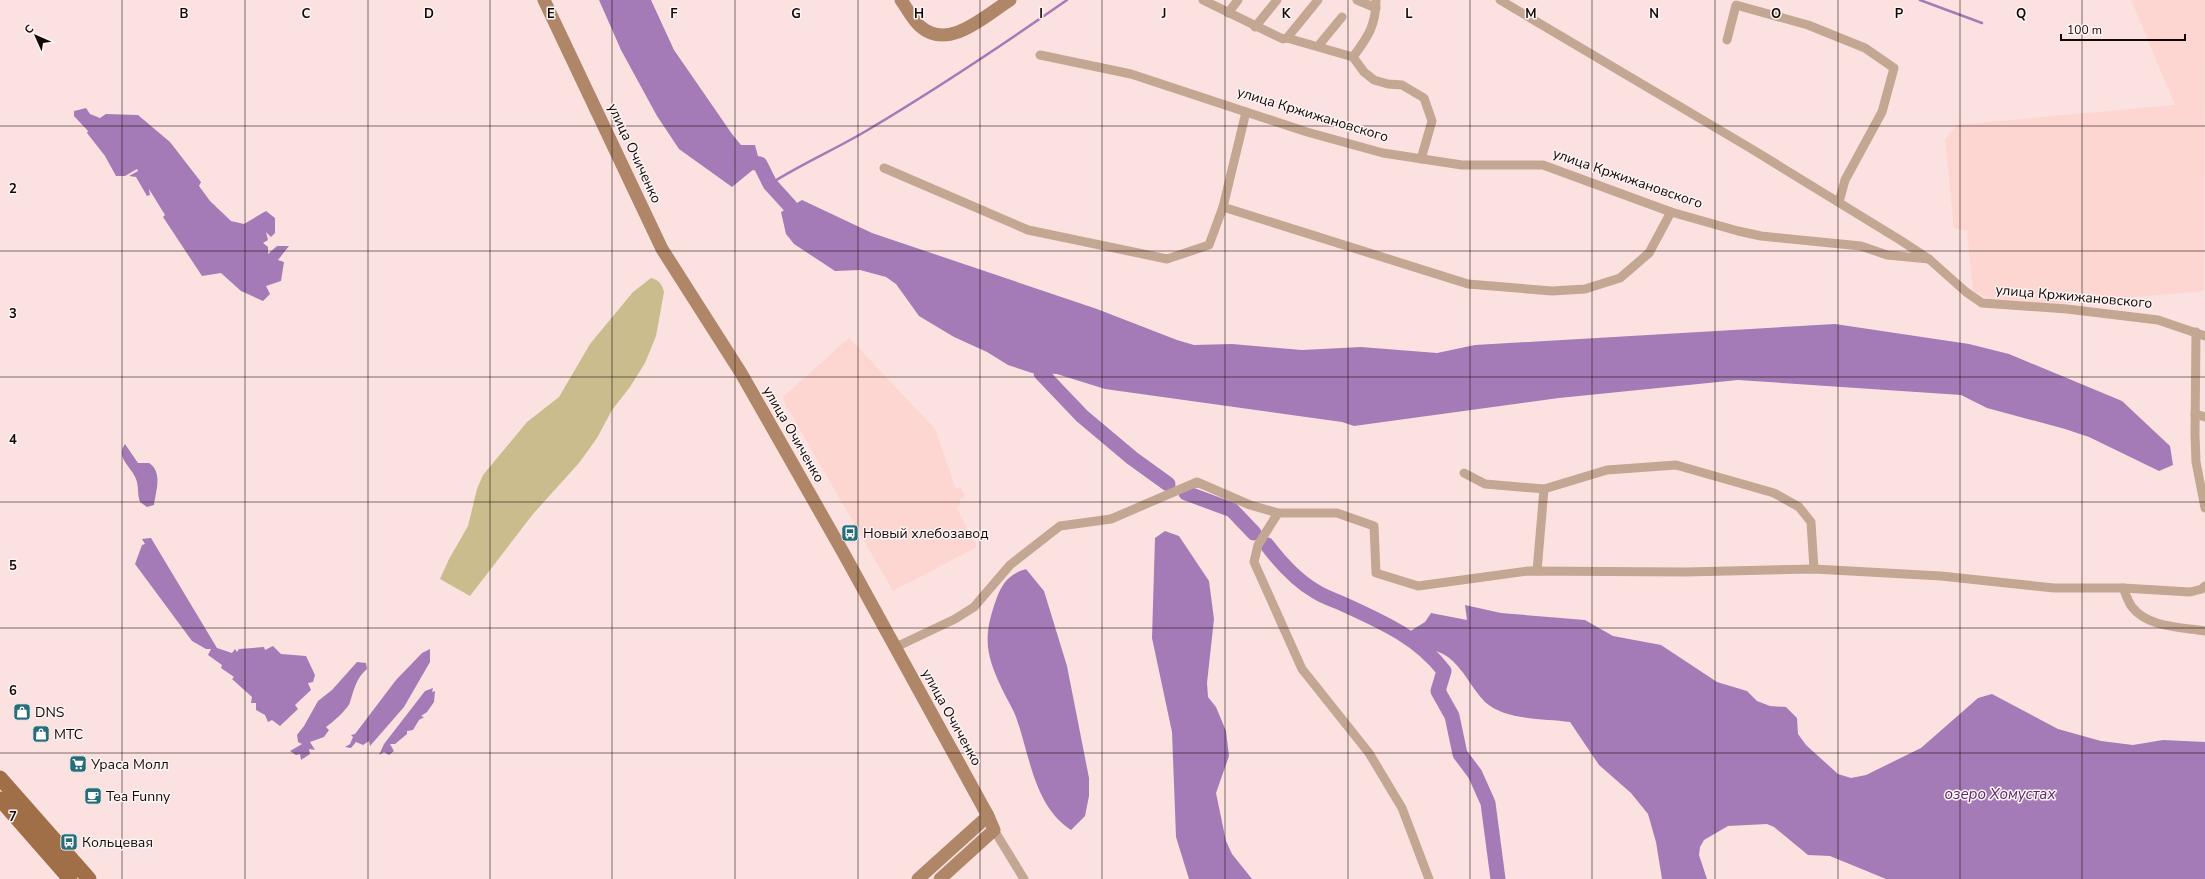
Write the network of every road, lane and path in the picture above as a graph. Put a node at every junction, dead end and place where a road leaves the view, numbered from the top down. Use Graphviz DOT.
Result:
graph roads {
  1 [pos="544,0"];
  2 [pos="901,0"];
  3 [pos="1010,0"];
  4 [pos="1203,0"];
  5 [pos="1238,0"];
  6 [pos="1277,0"];
  7 [pos="1318,0"];
  8 [pos="1357,0"];
  9 [pos="1500,0"];
  10 [pos="1376,4"];
  11 [pos="1228,13"];
  12 [pos="1342,17"];
  13 [pos="1255,27"];
  14 [pos="1287,38"];
  15 [pos="1727,40"];
  16 [pos="1319,45"];
  17 [pos="1040,55"];
  18 [pos="1354,56"];
  19 [pos="1246,112"];
  20 [pos="1421,159"];
  21 [pos="884,168"];
  22 [pos="1838,202"];
  23 [pos="1222,208"];
  24 [pos="1671,212"];
  25 [pos="1929,260"];
  26 [pos="2196,332"];
  27 [pos="2205,336"];
  28 [pos="2195,414"];
  29 [pos="2205,417"];
  30 [pos="1464,473"];
  31 [pos="1544,489"];
  32 [pos="2205,508"];
  33 [pos="1278,513"];
  34 [pos="1814,569"];
  35 [pos="1537,571"];
  36 [pos="2205,586"];
  37 [pos="2123,588"];
  38 [pos="2205,631"];
  39 [pos="896,647"];
  40 [pos="0,778"];
  41 [pos="0,799"];
  42 [pos="988,816"];
  43 [pos="994,830"];
  44 [pos="70,879"];
  45 [pos="89,879"];
  46 [pos="918,879"];
  47 [pos="940,879"];
  48 [pos="1024,879"];
  49 [pos="1429,879"];
  1 -- 39 [label="street, улица Очиченко"];
  2 -- 3 [label="street"];
  4 -- 11 [label="street"];
  5 -- 11 [label="street"];
  6 -- 13 [label="street"];
  7 -- 14 [label="street"];
  8 -- 10 [label="street"];
  9 -- 22 [label="street, улица Кржижановского"];
  10 -- 18 [label="street"];
  11 -- 13 [label="street"];
  12 -- 16 [label="street"];
  13 -- 14 [label="street"];
  14 -- 16 [label="street"];
  15 -- 22 [label="street"];
  16 -- 18 [label="street"];
  17 -- 19 [label="street, улица Кржижановского"];
  18 -- 20 [label="street"];
  19 -- 20 [label="street, улица Кржижановского"];
  19 -- 23 [label="street"];
  20 -- 24 [label="street, улица Кржижановского"];
  21 -- 23 [label="street"];
  22 -- 25 [label="street, улица Кржижановского"];
  23 -- 24 [label="street"];
  24 -- 25 [label="street, улица Кржижановского"];
  25 -- 26 [label="street, улица Кржижановского"];
  26 -- 27 [label="street, улица Кржижановского"];
  26 -- 28 [label="street"];
  28 -- 29 [label="street"];
  28 -- 32 [label="street"];
  30 -- 31 [label="street"];
  31 -- 34 [label="street"];
  31 -- 35 [label="street"];
  33 -- 35 [label="street"];
  33 -- 39 [label="street"];
  33 -- 49 [label="street"];
  34 -- 35 [label="street"];
  34 -- 37 [label="street"];
  36 -- 37 [label="street"];
  37 -- 38 [label="street"];
  39 -- 42 [label="street, улица Очиченко"];
  40 -- 45 [label="main road"];
  41 -- 44 [label="main road"];
  42 -- 43 [label="street, улица Очиченко"];
  42 -- 46 [label="street"];
  43 -- 47 [label="street"];
  43 -- 48 [label="street, улица Очиченко"];
}
